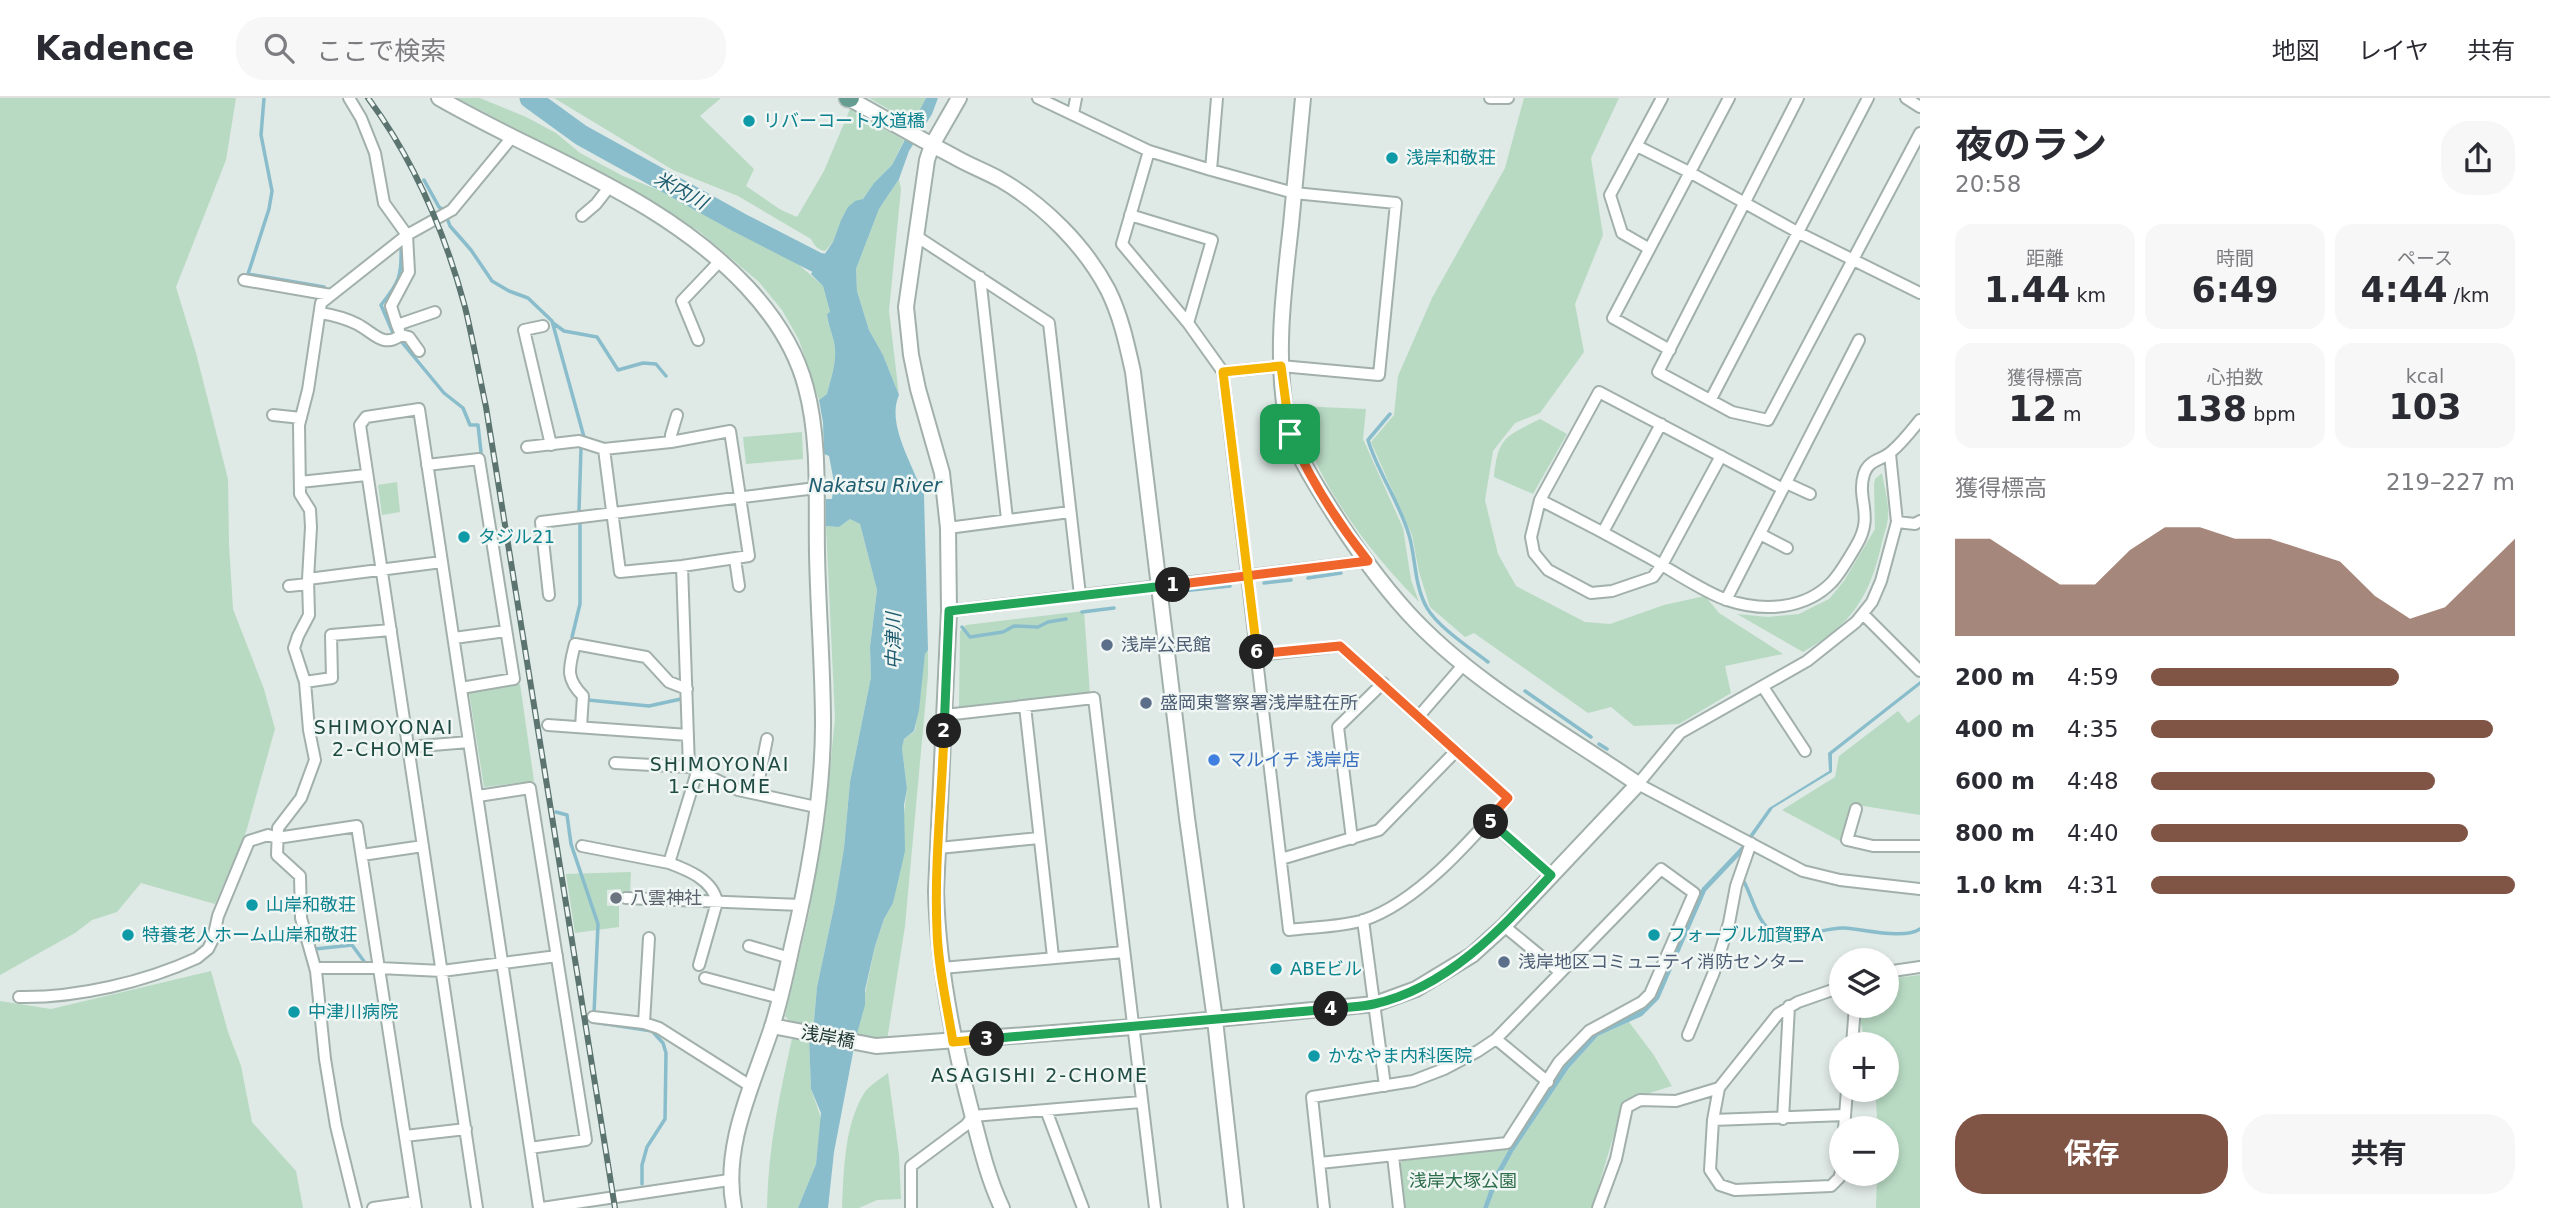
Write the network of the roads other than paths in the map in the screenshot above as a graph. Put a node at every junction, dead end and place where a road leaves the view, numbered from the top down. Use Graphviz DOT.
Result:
graph roads {
  1 [pos="349,98"];
  2 [pos="439,98"];
  3 [pos="849,98"];
  4 [pos="959,98"];
  5 [pos="1038,98"];
  6 [pos="1076,98"];
  7 [pos="1217,98"];
  8 [pos="1303,98"];
  9 [pos="1490,98"];
  10 [pos="1508,98"];
  11 [pos="1662,98"];
  12 [pos="1729,98"];
  13 [pos="1798,98"];
  14 [pos="1868,98"];
  15 [pos="1906,98"];
  16 [pos="1920,107"];
  17 [pos="1073,114"];
  18 [pos="1920,133"];
  19 [pos="513,136"];
  20 [pos="932,145"];
  21 [pos="1637,146"];
  22 [pos="1149,150"];
  23 [pos="1211,170"];
  24 [pos="1691,173"];
  25 [pos="610,186"];
  26 [pos="1294,193"];
  27 [pos="1744,202"];
  28 [pos="1130,215"];
  29 [pos="582,216"];
  30 [pos="1799,233"];
  31 [pos="407,235"];
  32 [pos="916,236"];
  33 [pos="1648,248"];
  34 [pos="1852,258"];
  35 [pos="719,262"];
  36 [pos="980,277"];
  37 [pos="244,280"];
  38 [pos="1919,290"];
  39 [pos="331,295"];
  40 [pos="435,312"];
  41 [pos="320,313"];
  42 [pos="1188,323"];
  43 [pos="543,326"];
  44 [pos="399,330"];
  45 [pos="698,340"];
  46 [pos="1858,340"];
  47 [pos="1670,350"];
  48 [pos="419,351"];
  49 [pos="1281,366"];
  50 [pos="1223,372"];
  51 [pos="1711,399"];
  52 [pos="273,415"];
  53 [pos="677,415"];
  54 [pos="301,418"];
  55 [pos="1920,421"];
  56 [pos="1661,424"];
  57 [pos="671,442"];
  58 [pos="551,444"];
  59 [pos="527,447"];
  60 [pos="604,449"];
  61 [pos="1890,454"];
  62 [pos="1721,456"];
  63 [pos="427,465"];
  64 [pos="366,475"];
  65 [pos="300,482"];
  66 [pos="1785,486"];
  67 [pos="816,488"];
  68 [pos="1810,494"];
  69 [pos="740,498"];
  70 [pos="1540,500"];
  71 [pos="612,512"];
  72 [pos="1070,512"];
  73 [pos="1007,519"];
  74 [pos="1920,521"];
  75 [pos="1897,522"];
  76 [pos="948,528"];
  77 [pos="1603,532"];
  78 [pos="1760,534"];
  79 [pos="1787,548"];
  80 [pos="735,559"];
  81 [pos="1368,561"];
  82 [pos="442,562"];
  83 [pos="1662,565"];
  84 [pos="682,566"];
  85 [pos="382,569"];
  86 [pos="1248,575"];
  87 [pos="308,582"];
  88 [pos="289,586"];
  89 [pos="739,586"];
  90 [pos="1160,586"];
  91 [pos="549,595"];
  92 [pos="1080,595"];
  93 [pos="1726,600"];
  94 [pos="949,611"];
  95 [pos="1863,614"];
  96 [pos="391,630"];
  97 [pos="506,631"];
  98 [pos="454,638"];
  99 [pos="1258,654"];
  100 [pos="1464,664"];
  101 [pos="1920,671"];
  102 [pos="306,682"];
  103 [pos="1383,683"];
  104 [pos="1763,687"];
  105 [pos="461,688"];
  106 [pos="687,689"];
  107 [pos="1025,706"];
  108 [pos="945,715"];
  109 [pos="1419,716"];
  110 [pos="548,725"];
  111 [pos="581,727"];
  112 [pos="688,735"];
  113 [pos="767,738"];
  114 [pos="469,742"];
  115 [pos="408,747"];
  116 [pos="1456,751"];
  117 [pos="1805,751"];
  118 [pos="615,763"];
  119 [pos="693,770"];
  120 [pos="1638,784"];
  121 [pos="756,794"];
  122 [pos="478,796"];
  123 [pos="816,807"];
  124 [pos="1856,808"];
  125 [pos="1488,820"];
  126 [pos="277,838"];
  127 [pos="1039,838"];
  128 [pos="1352,839"];
  129 [pos="1751,843"];
  130 [pos="423,846"];
  131 [pos="582,846"];
  132 [pos="1920,846"];
  133 [pos="939,848"];
  134 [pos="362,855"];
  135 [pos="1281,859"];
  136 [pos="669,863"];
  137 [pos="1551,875"];
  138 [pos="1920,889"];
  139 [pos="625,898"];
  140 [pos="717,902"];
  141 [pos="802,905"];
  142 [pos="1363,920"];
  143 [pos="1504,926"];
  144 [pos="649,938"];
  145 [pos="749,946"];
  146 [pos="1124,952"];
  147 [pos="557,956"];
  148 [pos="1053,957"];
  149 [pos="789,958"];
  150 [pos="503,962"];
  151 [pos="699,965"];
  152 [pos="1920,967"];
  153 [pos="315,968"];
  154 [pos="379,968"];
  155 [pos="942,968"];
  156 [pos="1899,970"];
  157 [pos="442,971"];
  158 [pos="1560,972"];
  159 [pos="705,978"];
  160 [pos="1829,991"];
  161 [pos="19,997"];
  162 [pos="780,998"];
  163 [pos="1375,1004"];
  164 [pos="1790,1006"];
  165 [pos="593,1017"];
  166 [pos="1215,1020"];
  167 [pos="644,1023"];
  168 [pos="777,1027"];
  169 [pos="1133,1027"];
  170 [pos="1688,1035"];
  171 [pos="1496,1039"];
  172 [pos="953,1042"];
  173 [pos="1548,1082"];
  174 [pos="1385,1086"];
  175 [pos="752,1087"];
  176 [pos="1719,1088"];
  177 [pos="1142,1102"];
  178 [pos="1846,1102"];
  179 [pos="1046,1110"];
  180 [pos="1845,1115"];
  181 [pos="973,1116"];
  182 [pos="1783,1119"];
  183 [pos="1713,1120"];
  184 [pos="466,1129"];
  185 [pos="405,1136"];
  186 [pos="530,1148"];
  187 [pos="1393,1156"];
  188 [pos="1320,1163"];
  189 [pos="729,1181"];
  190 [pos="1831,1186"];
  191 [pos="416,1205"];
  192 [pos="356,1208"];
  193 [pos="373,1208"];
  194 [pos="477,1208"];
  195 [pos="541,1208"];
  196 [pos="734,1208"];
  197 [pos="911,1208"];
  198 [pos="1002,1208"];
  199 [pos="1083,1208"];
  200 [pos="1155,1208"];
  201 [pos="1236,1208"];
  202 [pos="1324,1208"];
  203 [pos="1399,1208"];
  204 [pos="1598,1208"];
  1 -- 31 [label="street"];
  2 -- 19 [label="street"];
  3 -- 20 [label="street"];
  4 -- 20 [label="street"];
  5 -- 17 [label="street"];
  6 -- 17 [label="street"];
  7 -- 23 [label="street"];
  8 -- 26 [label="street"];
  9 -- 10 [label="street"];
  11 -- 21 [label="street"];
  12 -- 24 [label="street"];
  13 -- 27 [label="street"];
  14 -- 30 [label="street"];
  15 -- 16 [label="street"];
  17 -- 22 [label="street"];
  18 -- 34 [label="street"];
  19 -- 25 [label="street"];
  19 -- 31 [label="street"];
  20 -- 32 [label="street"];
  20 -- 90 [label="street"];
  21 -- 24 [label="street"];
  21 -- 33 [label="street"];
  22 -- 23 [label="street"];
  22 -- 28 [label="street"];
  23 -- 26 [label="street"];
  24 -- 27 [label="street"];
  24 -- 33 [label="street"];
  25 -- 29 [label="street"];
  25 -- 35 [label="street"];
  26 -- 49 [label="street"];
  26 -- 49 [label="street"];
  27 -- 30 [label="street"];
  27 -- 47 [label="street"];
  28 -- 42 [label="street"];
  28 -- 42 [label="street"];
  30 -- 34 [label="street"];
  30 -- 51 [label="street"];
  31 -- 39 [label="street"];
  31 -- 44 [label="street"];
  32 -- 36 [label="street"];
  32 -- 76 [label="street"];
  33 -- 47 [label="street"];
  34 -- 38 [label="street"];
  34 -- 51 [label="street"];
  35 -- 45 [label="street"];
  35 -- 67 [label="street"];
  36 -- 72 [label="street"];
  36 -- 73 [label="street"];
  37 -- 39 [label="street"];
  39 -- 41 [label="street"];
  40 -- 44 [label="street"];
  41 -- 44 [label="street"];
  41 -- 54 [label="street"];
  42 -- 50 [label="street"];
  43 -- 58 [label="street"];
  44 -- 48 [label="street"];
  46 -- 66 [label="street"];
  47 -- 51 [label="street"];
  49 -- 50 [label="street"];
  49 -- 81 [label="street"];
  50 -- 86 [label="street"];
  52 -- 54 [label="street"];
  53 -- 57 [label="street"];
  54 -- 65 [label="street"];
  55 -- 61 [label="street"];
  56 -- 62 [label="street"];
  56 -- 70 [label="street"];
  56 -- 77 [label="street"];
  57 -- 60 [label="street"];
  57 -- 69 [label="street"];
  58 -- 59 [label="street"];
  58 -- 60 [label="street"];
  60 -- 71 [label="street"];
  61 -- 75 [label="street"];
  61 -- 93 [label="street"];
  62 -- 66 [label="street"];
  62 -- 83 [label="street"];
  63 -- 64 [label="street"];
  63 -- 82 [label="street"];
  63 -- 97 [label="street"];
  64 -- 65 [label="street"];
  64 -- 85 [label="street"];
  65 -- 87 [label="street"];
  66 -- 68 [label="street"];
  66 -- 78 [label="street"];
  67 -- 69 [label="street"];
  67 -- 123 [label="street"];
  69 -- 71 [label="street"];
  69 -- 80 [label="street"];
  70 -- 77 [label="street"];
  70 -- 83 [label="street"];
  71 -- 84 [label="street"];
  71 -- 91 [label="street"];
  72 -- 73 [label="street"];
  72 -- 92 [label="street"];
  73 -- 76 [label="street"];
  74 -- 75 [label="street"];
  75 -- 95 [label="street"];
  76 -- 94 [label="street"];
  77 -- 83 [label="street"];
  78 -- 79 [label="street"];
  78 -- 93 [label="street"];
  80 -- 84 [label="street"];
  80 -- 89 [label="street"];
  81 -- 86 [label="street"];
  81 -- 100 [label="street"];
  82 -- 85 [label="street"];
  82 -- 98 [label="street"];
  83 -- 93 [label="street"];
  84 -- 106 [label="street"];
  85 -- 87 [label="street"];
  85 -- 96 [label="street"];
  86 -- 90 [label="street"];
  86 -- 99 [label="street"];
  87 -- 88 [label="street"];
  87 -- 102 [label="street"];
  90 -- 92 [label="street"];
  90 -- 166 [label="street"];
  92 -- 94 [label="street"];
  94 -- 108 [label="street"];
  95 -- 101 [label="street"];
  95 -- 104 [label="street"];
  96 -- 102 [label="street"];
  96 -- 115 [label="street"];
  97 -- 98 [label="street"];
  97 -- 105 [label="street"];
  98 -- 105 [label="street"];
  99 -- 103 [label="street"];
  99 -- 135 [label="street"];
  100 -- 109 [label="street"];
  100 -- 120 [label="street"];
  102 -- 126 [label="street"];
  103 -- 109 [label="street"];
  103 -- 128 [label="street"];
  104 -- 117 [label="street"];
  104 -- 120 [label="street"];
  105 -- 114 [label="street"];
  106 -- 111 [label="street"];
  106 -- 112 [label="street"];
  107 -- 108 [label="street"];
  107 -- 127 [label="street"];
  107 -- 146 [label="street"];
  108 -- 133 [label="street"];
  109 -- 116 [label="street"];
  110 -- 111 [label="street"];
  111 -- 112 [label="street"];
  112 -- 119 [label="street"];
  113 -- 121 [label="street"];
  114 -- 115 [label="street"];
  114 -- 122 [label="street"];
  115 -- 130 [label="street"];
  116 -- 125 [label="street"];
  116 -- 128 [label="street"];
  118 -- 119 [label="street"];
  119 -- 121 [label="street"];
  119 -- 136 [label="street"];
  120 -- 129 [label="street"];
  120 -- 137 [label="street, 浅岸橋"];
  121 -- 123 [label="street"];
  122 -- 147 [label="street"];
  122 -- 150 [label="street"];
  123 -- 141 [label="street"];
  124 -- 132 [label="street"];
  125 -- 137 [label="street"];
  125 -- 142 [label="street"];
  126 -- 134 [label="street"];
  126 -- 153 [label="street"];
  126 -- 161 [label="street"];
  127 -- 133 [label="street"];
  127 -- 148 [label="street"];
  128 -- 135 [label="street"];
  129 -- 138 [label="street"];
  129 -- 170 [label="street"];
  130 -- 134 [label="street"];
  130 -- 157 [label="street"];
  131 -- 136 [label="street"];
  133 -- 155 [label="street"];
  134 -- 154 [label="street"];
  135 -- 142 [label="street"];
  136 -- 140 [label="street"];
  137 -- 143 [label="street, 浅岸橋"];
  139 -- 140 [label="street"];
  140 -- 141 [label="street"];
  140 -- 151 [label="street"];
  141 -- 149 [label="street"];
  142 -- 163 [label="street"];
  143 -- 158 [label="street"];
  143 -- 163 [label="street, 浅岸橋"];
  144 -- 167 [label="street"];
  145 -- 149 [label="street"];
  146 -- 148 [label="street"];
  146 -- 169 [label="street"];
  147 -- 150 [label="street"];
  147 -- 186 [label="street"];
  148 -- 155 [label="street"];
  149 -- 162 [label="street"];
  150 -- 157 [label="street"];
  150 -- 186 [label="street"];
  152 -- 156 [label="street"];
  153 -- 154 [label="street"];
  153 -- 192 [label="street"];
  154 -- 157 [label="street"];
  154 -- 185 [label="street"];
  155 -- 172 [label="street"];
  157 -- 184 [label="street"];
  158 -- 171 [label="street"];
  158 -- 173 [label="street"];
  159 -- 162 [label="street"];
  160 -- 164 [label="street"];
  162 -- 168 [label="street"];
  163 -- 166 [label="street, 浅岸橋"];
  163 -- 174 [label="street"];
  164 -- 176 [label="street"];
  164 -- 182 [label="street"];
  165 -- 167 [label="street"];
  166 -- 169 [label="street, 浅岸橋"];
  166 -- 201 [label="street"];
  167 -- 175 [label="street"];
  168 -- 172 [label="street, 浅岸橋"];
  168 -- 175 [label="street"];
  169 -- 172 [label="street, 浅岸橋"];
  169 -- 177 [label="street"];
  171 -- 173 [label="street"];
  171 -- 174 [label="street"];
  172 -- 181 [label="street"];
  173 -- 187 [label="street"];
  174 -- 188 [label="street"];
  175 -- 189 [label="street"];
  176 -- 183 [label="street"];
  176 -- 204 [label="street"];
  177 -- 179 [label="street"];
  177 -- 200 [label="street"];
  178 -- 180 [label="street"];
  179 -- 181 [label="street"];
  179 -- 199 [label="street"];
  180 -- 182 [label="street"];
  181 -- 197 [label="street"];
  181 -- 198 [label="street"];
  182 -- 183 [label="street"];
  183 -- 190 [label="street"];
  184 -- 185 [label="street"];
  184 -- 194 [label="street"];
  185 -- 191 [label="street"];
  186 -- 195 [label="street"];
  187 -- 188 [label="street"];
  187 -- 203 [label="street"];
  188 -- 202 [label="street"];
  189 -- 195 [label="street"];
  189 -- 196 [label="street"];
  191 -- 193 [label="street"];
}
